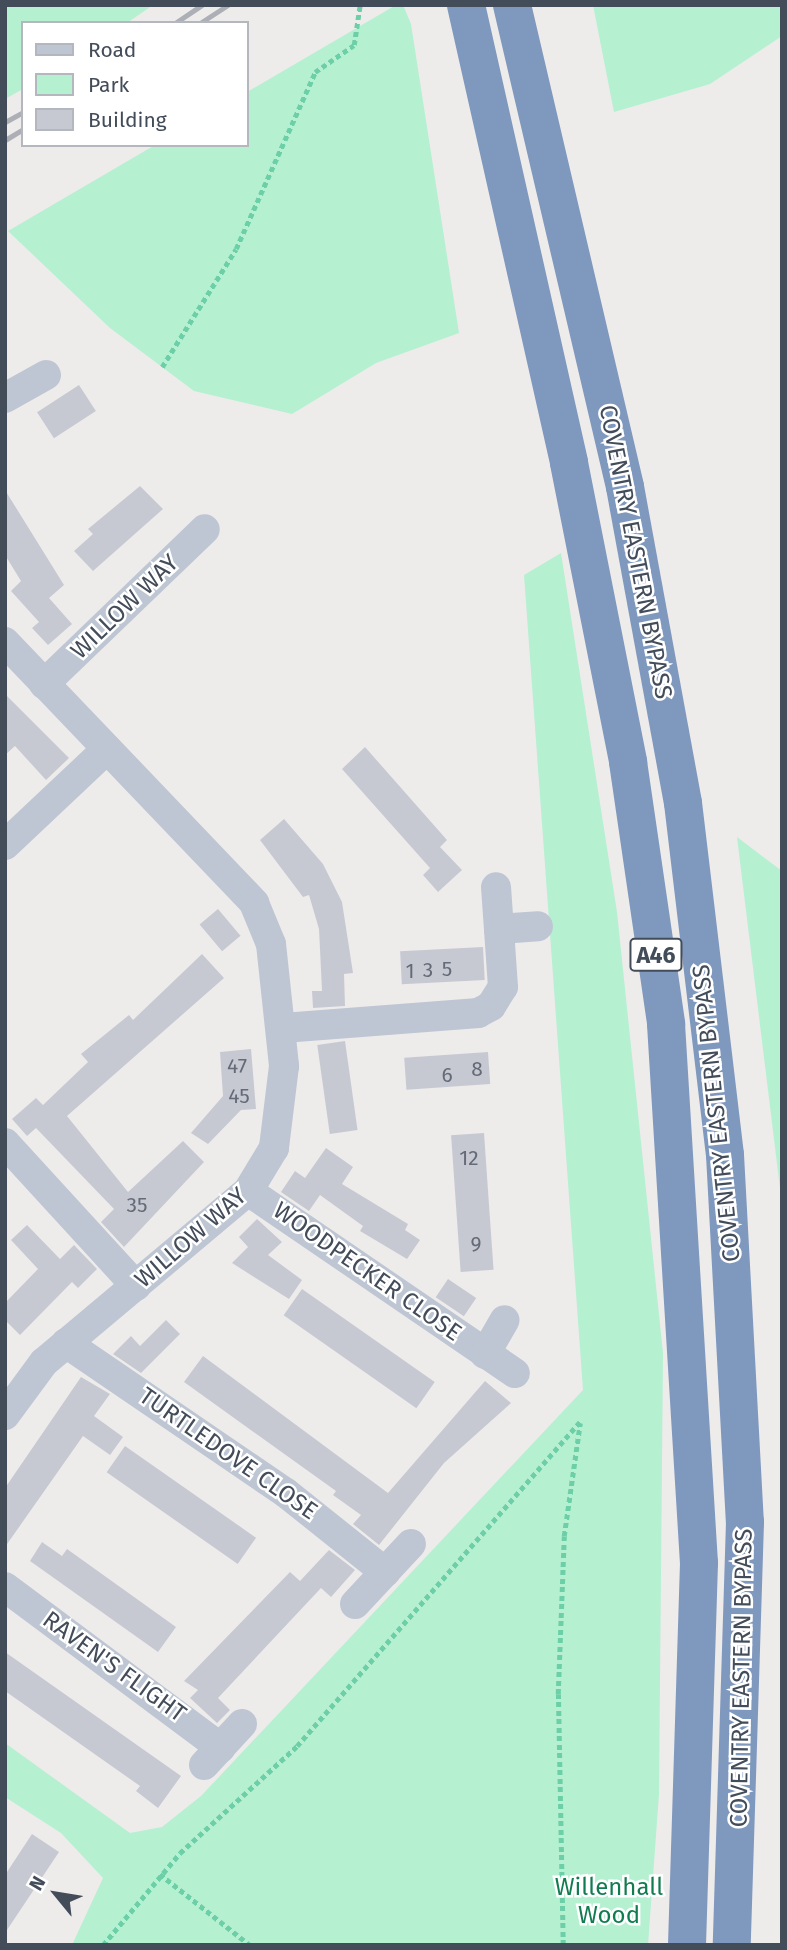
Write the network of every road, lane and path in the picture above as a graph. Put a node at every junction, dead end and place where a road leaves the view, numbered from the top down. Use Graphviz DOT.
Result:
graph roads {
  1 [pos="360,5"];
  2 [pos="466,5"];
  3 [pos="512,5"];
  4 [pos="162,367"];
  5 [pos="46,375"];
  6 [pos="5,398"];
  7 [pos="205,529"];
  8 [pos="5,642"];
  9 [pos="44,684"];
  10 [pos="107,749"];
  11 [pos="5,845"];
  12 [pos="496,887"];
  13 [pos="538,926"];
  14 [pos="499,929"];
  15 [pos="283,1028"];
  16 [pos="5,1143"];
  17 [pos="248,1191"];
  18 [pos="136,1286"];
  19 [pos="505,1320"];
  20 [pos="66,1343"];
  21 [pos="485,1354"];
  22 [pos="515,1373"];
  23 [pos="5,1415"];
  24 [pos="411,1544"];
  25 [pos="385,1572"];
  26 [pos="5,1587"];
  27 [pos="355,1604"];
  28 [pos="242,1724"];
  29 [pos="160,1874"];
  30 [pos="103,1945"];
  31 [pos="250,1945"];
  32 [pos="563,1945"];
  33 [pos="687,1945"];
  34 [pos="732,1945"];
  1 -- 4 [label="path"];
  2 -- 33 [label="highway, COVENTRY EASTERN BYPASS / A46"];
  3 -- 34 [label="highway, COVENTRY EASTERN BYPASS / A46"];
  5 -- 6 [label="street"];
  7 -- 9 [label="street, WILLOW WAY"];
  8 -- 9 [label="street, WILLOW WAY"];
  9 -- 10 [label="street, WILLOW WAY"];
  10 -- 11 [label="street"];
  10 -- 15 [label="street, WILLOW WAY"];
  12 -- 14 [label="street"];
  13 -- 14 [label="street"];
  14 -- 15 [label="street"];
  15 -- 17 [label="street, WILLOW WAY"];
  16 -- 18 [label="street"];
  17 -- 18 [label="street, WILLOW WAY"];
  17 -- 21 [label="street, WOODPECKER CLOSE"];
  18 -- 20 [label="street, WILLOW WAY"];
  19 -- 21 [label="street, WOODPECKER CLOSE"];
  20 -- 23 [label="street, WILLOW WAY"];
  20 -- 25 [label="street, TURTLEDOVE CLOSE"];
  21 -- 22 [label="street, WOODPECKER CLOSE"];
  24 -- 25 [label="street"];
  25 -- 27 [label="street"];
  26 -- 28 [label="street, RAVEN'S FLIGHT"];
  29 -- 30 [label="path"];
  29 -- 31 [label="path"];
  29 -- 32 [label="path"];
}
